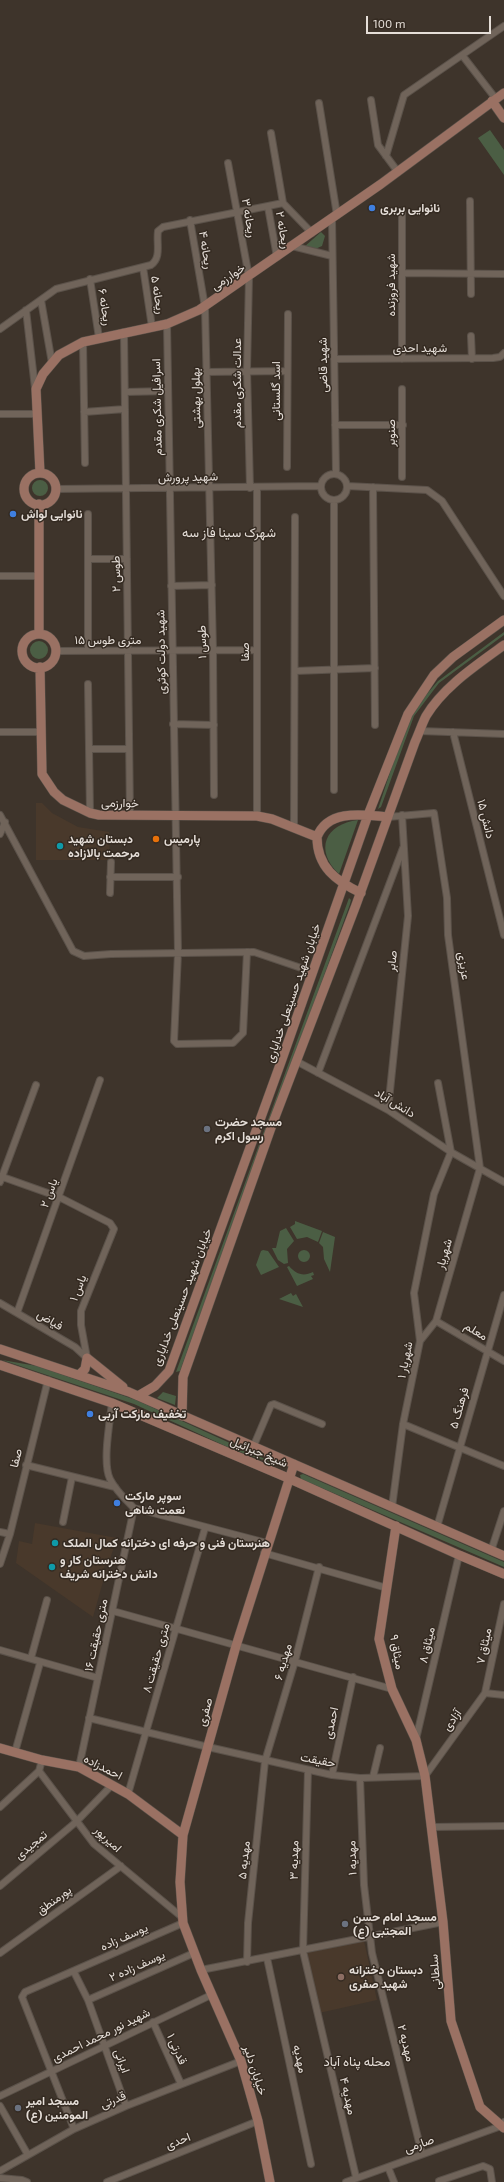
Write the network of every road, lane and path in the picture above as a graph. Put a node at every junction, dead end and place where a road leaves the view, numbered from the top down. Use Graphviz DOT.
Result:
graph roads {
  1 [pos="504,26"];
  2 [pos="462,55"];
  3 [pos="504,93"];
  4 [pos="371,100"];
  5 [pos="494,100"];
  6 [pos="319,103"];
  7 [pos="504,118"];
  8 [pos="271,133"];
  9 [pos="386,156"];
  10 [pos="228,163"];
  11 [pos="398,172"];
  12 [pos="470,201"];
  13 [pos="283,204"];
  14 [pos="268,207"];
  15 [pos="402,211"];
  16 [pos="237,212"];
  17 [pos="334,217"];
  18 [pos="190,220"];
  19 [pos="312,233"];
  20 [pos="292,246"];
  21 [pos="332,256"];
  22 [pos="277,257"];
  23 [pos="143,267"];
  24 [pos="402,272"];
  25 [pos="470,273"];
  26 [pos="504,274"];
  27 [pos="249,277"];
  28 [pos="90,279"];
  29 [pos="470,294"];
  30 [pos="41,300"];
  31 [pos="205,307"];
  32 [pos="26,310"];
  33 [pos="288,314"];
  34 [pos="167,324"];
  35 [pos="152,327"];
  36 [pos="0,329"];
  37 [pos="124,332"];
  38 [pos="471,336"];
  39 [pos="99,338"];
  40 [pos="83,342"];
  41 [pos="504,353"];
  42 [pos="472,358"];
  43 [pos="334,359"];
  44 [pos="402,359"];
  45 [pos="52,363"];
  46 [pos="247,370"];
  47 [pos="288,371"];
  48 [pos="206,372"];
  49 [pos="36,389"];
  50 [pos="402,389"];
  51 [pos="168,391"];
  52 [pos="125,392"];
  53 [pos="125,409"];
  54 [pos="84,412"];
  55 [pos="0,414"];
  56 [pos="35,414"];
  57 [pos="335,425"];
  58 [pos="403,425"];
  59 [pos="85,463"];
  60 [pos="287,467"];
  61 [pos="40,473"];
  62 [pos="336,474"];
  63 [pos="402,477"];
  64 [pos="321,486"];
  65 [pos="347,486"];
  66 [pos="373,487"];
  67 [pos="56,488"];
  68 [pos="209,488"];
  69 [pos="253,488"];
  70 [pos="126,489"];
  71 [pos="170,489"];
  72 [pos="334,500"];
  73 [pos="39,504"];
  74 [pos="88,514"];
  75 [pos="295,517"];
  76 [pos="127,559"];
  77 [pos="88,560"];
  78 [pos="0,576"];
  79 [pos="39,576"];
  80 [pos="212,585"];
  81 [pos="171,586"];
  82 [pos="504,596"];
  83 [pos="504,620"];
  84 [pos="39,634"];
  85 [pos="504,644"];
  86 [pos="172,650"];
  87 [pos="213,650"];
  88 [pos="256,650"];
  89 [pos="56,651"];
  90 [pos="88,651"];
  91 [pos="128,651"];
  92 [pos="40,667"];
  93 [pos="375,668"];
  94 [pos="334,670"];
  95 [pos="295,671"];
  96 [pos="88,684"];
  97 [pos="173,724"];
  98 [pos="214,725"];
  99 [pos="375,725"];
  100 [pos="420,731"];
  101 [pos="0,732"];
  102 [pos="40,732"];
  103 [pos="453,732"];
  104 [pos="504,734"];
  105 [pos="89,749"];
  106 [pos="129,749"];
  107 [pos="334,790"];
  108 [pos="214,795"];
  109 [pos="90,813"];
  110 [pos="0,815"];
  111 [pos="130,815"];
  112 [pos="174,815"];
  113 [pos="368,815"];
  114 [pos="402,815"];
  115 [pos="257,816"];
  116 [pos="388,817"];
  117 [pos="4,822"];
  118 [pos="294,828"];
  119 [pos="0,834"];
  120 [pos="317,837"];
  121 [pos="404,846"];
  122 [pos="110,862"];
  123 [pos="110,877"];
  124 [pos="178,877"];
  125 [pos="344,885"];
  126 [pos="361,893"];
  127 [pos="110,894"];
  128 [pos="504,935"];
  129 [pos="247,952"];
  130 [pos="178,953"];
  131 [pos="312,972"];
  132 [pos="296,1062"];
  133 [pos="318,1073"];
  134 [pos="100,1080"];
  135 [pos="438,1083"];
  136 [pos="36,1085"];
  137 [pos="388,1110"];
  138 [pos="451,1152"];
  139 [pos="480,1168"];
  140 [pos="1,1178"];
  141 [pos="504,1182"];
  142 [pos="58,1198"];
  143 [pos="504,1295"];
  144 [pos="0,1303"];
  145 [pos="17,1313"];
  146 [pos="436,1321"];
  147 [pos="420,1341"];
  148 [pos="0,1349"];
  149 [pos="487,1351"];
  150 [pos="87,1358"];
  151 [pos="504,1361"];
  152 [pos="0,1365"];
  153 [pos="169,1371"];
  154 [pos="79,1375"];
  155 [pos="183,1378"];
  156 [pos="48,1380"];
  157 [pos="129,1392"];
  158 [pos="138,1396"];
  159 [pos="112,1403"];
  160 [pos="182,1416"];
  161 [pos="322,1424"];
  162 [pos="403,1424"];
  163 [pos="254,1446"];
  164 [pos="459,1447"];
  165 [pos="294,1464"];
  166 [pos="26,1465"];
  167 [pos="504,1466"];
  168 [pos="72,1477"];
  169 [pos="288,1478"];
  170 [pos="115,1487"];
  171 [pos="392,1507"];
  172 [pos="134,1508"];
  173 [pos="504,1511"];
  174 [pos="63,1522"];
  175 [pos="396,1526"];
  176 [pos="437,1527"];
  177 [pos="205,1528"];
  178 [pos="0,1532"];
  179 [pos="10,1534"];
  180 [pos="267,1543"];
  181 [pos="491,1551"];
  182 [pos="264,1553"];
  183 [pos="459,1556"];
  184 [pos="504,1556"];
  185 [pos="0,1564"];
  186 [pos="319,1567"];
  187 [pos="504,1574"];
  188 [pos="387,1588"];
  189 [pos="47,1600"];
  190 [pos="504,1604"];
  191 [pos="112,1611"];
  192 [pos="176,1629"];
  193 [pos="236,1646"];
  194 [pos="0,1650"];
  195 [pos="31,1658"];
  196 [pos="295,1661"];
  197 [pos="40,1662"];
  198 [pos="353,1677"];
  199 [pos="98,1678"];
  200 [pos="392,1689"];
  201 [pos="485,1693"];
  202 [pos="504,1695"];
  203 [pos="89,1718"];
  204 [pos="146,1732"];
  205 [pos="416,1740"];
  206 [pos="0,1748"];
  207 [pos="208,1748"];
  208 [pos="380,1748"];
  209 [pos="15,1752"];
  210 [pos="42,1760"];
  211 [pos="265,1761"];
  212 [pos="79,1767"];
  213 [pos="308,1770"];
  214 [pos="39,1771"];
  215 [pos="332,1775"];
  216 [pos="425,1776"];
  217 [pos="373,1777"];
  218 [pos="360,1778"];
  219 [pos="112,1785"];
  220 [pos="128,1794"];
  221 [pos="0,1807"];
  222 [pos="76,1822"];
  223 [pos="504,1826"];
  224 [pos="432,1827"];
  225 [pos="183,1835"];
  226 [pos="121,1866"];
  227 [pos="0,1886"];
  228 [pos="183,1921"];
  229 [pos="443,1922"];
  230 [pos="369,1937"];
  231 [pos="303,1951"];
  232 [pos="194,1952"];
  233 [pos="0,1953"];
  234 [pos="267,1958"];
  235 [pos="246,1962"];
  236 [pos="201,1970"];
  237 [pos="74,1972"];
  238 [pos="212,1994"];
  239 [pos="88,2000"];
  240 [pos="153,2022"];
  241 [pos="105,2046"];
  242 [pos="241,2061"];
  243 [pos="50,2072"];
  244 [pos="181,2084"];
  245 [pos="0,2096"];
  246 [pos="0,2106"];
  247 [pos="126,2106"];
  248 [pos="258,2120"];
  249 [pos="503,2125"];
  250 [pos="74,2129"];
  251 [pos="422,2154"];
  252 [pos="28,2155"];
  253 [pos="311,2164"];
  254 [pos="388,2167"];
  255 [pos="0,2171"];
  256 [pos="356,2177"];
  257 [pos="0,2178"];
  258 [pos="439,2181"];
  259 [pos="27,2182"];
  260 [pos="107,2182"];
  261 [pos="270,2182"];
  262 [pos="346,2182"];
  263 [pos="394,2182"];
  264 [pos="492,2182"];
  1 -- 2 [label="street"];
  2 -- 5 [label="street"];
  2 -- 9 [label="street"];
  3 -- 5 [label="street, خوارزمی"];
  4 -- 9 [label="street"];
  5 -- 7 [label="street"];
  5 -- 11 [label="street, خوارزمی"];
  6 -- 17 [label="street, شهید قاضی"];
  8 -- 13 [label="street"];
  9 -- 11 [label="street"];
  10 -- 16 [label="street, ریحانه ۳"];
  11 -- 17 [label="street, خوارزمی"];
  12 -- 25 [label="street"];
  13 -- 14 [label="street"];
  13 -- 19 [label="street"];
  14 -- 16 [label="street"];
  14 -- 22 [label="street, ریحانه ۲"];
  15 -- 24 [label="street, شهید فروزنده"];
  16 -- 18 [label="street"];
  16 -- 27 [label="street, ریحانه ۳"];
  17 -- 19 [label="street, خوارزمی"];
  17 -- 21 [label="street, شهید قاضی"];
  18 -- 23 [label="street"];
  18 -- 31 [label="street, ریحانه ۴"];
  19 -- 20 [label="street, خوارزمی"];
  20 -- 21 [label="street"];
  20 -- 22 [label="street, خوارزمی"];
  21 -- 43 [label="street, شهید قاضی"];
  22 -- 27 [label="street, خوارزمی"];
  23 -- 28 [label="street"];
  23 -- 35 [label="street, ریحانه ۵"];
  24 -- 25 [label="street"];
  24 -- 44 [label="street, شهید فروزنده"];
  25 -- 26 [label="street"];
  25 -- 29 [label="street"];
  27 -- 31 [label="street, خوارزمی"];
  27 -- 46 [label="street, عدالت شکری مقدم"];
  28 -- 30 [label="street"];
  28 -- 39 [label="street, ریحانه ۶"];
  30 -- 32 [label="street"];
  30 -- 45 [label="street"];
  31 -- 34 [label="street, خوارزمی"];
  31 -- 48 [label="street, بهلول بهشتی"];
  32 -- 36 [label="street"];
  32 -- 49 [label="street"];
  33 -- 47 [label="street, اسد گلستانی"];
  34 -- 35 [label="street, خوارزمی"];
  34 -- 51 [label="street, اسرافیل شکری مقدم"];
  35 -- 37 [label="street, خوارزمی"];
  37 -- 39 [label="street, خوارزمی"];
  37 -- 52 [label="street, طوس ۲"];
  38 -- 42 [label="street"];
  39 -- 40 [label="street, خوارزمی"];
  40 -- 45 [label="street, خوارزمی"];
  40 -- 54 [label="street"];
  41 -- 42 [label="street, شهید احدی"];
  42 -- 44 [label="street, شهید احدی"];
  43 -- 44 [label="street, شهید احدی"];
  43 -- 57 [label="street, شهید قاضی"];
  45 -- 49 [label="street, خوارزمی"];
  46 -- 47 [label="street"];
  46 -- 48 [label="street"];
  46 -- 69 [label="street, عدالت شکری مقدم"];
  47 -- 60 [label="street, اسد گلستانی"];
  48 -- 68 [label="street, بهلول بهشتی"];
  49 -- 56 [label="street, خوارزمی"];
  50 -- 58 [label="street, صنوبر"];
  51 -- 52 [label="street"];
  51 -- 71 [label="street, اسرافیل شکری مقدم"];
  52 -- 53 [label="street, طوس ۲"];
  53 -- 54 [label="street"];
  53 -- 70 [label="street, طوس ۲"];
  54 -- 59 [label="street"];
  55 -- 56 [label="street"];
  56 -- 61 [label="street, خوارزمی"];
  57 -- 58 [label="street"];
  57 -- 62 [label="street, شهید قاضی"];
  58 -- 63 [label="street, صنوبر"];
  61 -- 67 [label="street"];
  61 -- 73 [label="street"];
  62 -- 64 [label="street"];
  62 -- 65 [label="street"];
  64 -- 69 [label="street, شهید پرورش"];
  64 -- 72 [label="street"];
  65 -- 66 [label="street"];
  65 -- 72 [label="street"];
  66 -- 82 [label="street"];
  66 -- 93 [label="street"];
  67 -- 70 [label="street, شهید پرورش"];
  67 -- 73 [label="street"];
  68 -- 69 [label="street, شهید پرورش"];
  68 -- 71 [label="street, شهید پرورش"];
  68 -- 80 [label="street, طوس ۱"];
  69 -- 88 [label="street, صفا"];
  70 -- 71 [label="street, شهید پرورش"];
  70 -- 76 [label="street, طوس ۲"];
  71 -- 81 [label="street, شهید دولت کوثری"];
  72 -- 94 [label="street"];
  73 -- 79 [label="street"];
  74 -- 77 [label="street"];
  75 -- 95 [label="street"];
  76 -- 77 [label="street"];
  76 -- 91 [label="street, طوس ۲"];
  77 -- 90 [label="street"];
  78 -- 79 [label="street"];
  79 -- 84 [label="street"];
  80 -- 81 [label="street"];
  80 -- 87 [label="street, طوس ۱"];
  81 -- 86 [label="street, شهید دولت کوثری"];
  83 -- 113 [label="street, خیابان شهید حسینعلی خدایاری"];
  84 -- 89 [label="street"];
  84 -- 92 [label="street"];
  85 -- 100 [label="street, خیابان شهید حسینعلی خدایاری"];
  86 -- 87 [label="street, ۱۵ متری طوس"];
  86 -- 91 [label="street, ۱۵ متری طوس"];
  86 -- 97 [label="street, شهید دولت کوثری"];
  87 -- 88 [label="street, ۱۵ متری طوس"];
  87 -- 98 [label="street, طوس ۱"];
  88 -- 115 [label="street, صفا"];
  89 -- 90 [label="street, ۱۵ متری طوس"];
  89 -- 92 [label="street"];
  90 -- 91 [label="street, ۱۵ متری طوس"];
  91 -- 106 [label="street, طوس ۲"];
  92 -- 102 [label="street, خوارزمی"];
  93 -- 94 [label="street"];
  93 -- 99 [label="street"];
  94 -- 95 [label="street"];
  94 -- 107 [label="street"];
  95 -- 118 [label="street"];
  96 -- 105 [label="street"];
  97 -- 98 [label="street"];
  97 -- 112 [label="street, شهید دولت کوثری"];
  98 -- 108 [label="street, طوس ۱"];
  100 -- 103 [label="street"];
  100 -- 116 [label="street, خیابان شهید حسینعلی خدایاری"];
  101 -- 102 [label="street"];
  102 -- 109 [label="street, خوارزمی"];
  103 -- 104 [label="street"];
  103 -- 128 [label="street, دانش ۱۵"];
  105 -- 106 [label="street"];
  105 -- 109 [label="street"];
  106 -- 111 [label="street, طوس ۲"];
  109 -- 111 [label="street, خوارزمی"];
  110 -- 117 [label="street"];
  111 -- 112 [label="street, خوارزمی"];
  112 -- 115 [label="street, خوارزمی"];
  112 -- 124 [label="street, شهید دولت کوثری"];
  113 -- 116 [label="street"];
  113 -- 120 [label="street"];
  113 -- 125 [label="street, خیابان شهید حسینعلی خدایاری"];
  114 -- 116 [label="street, عزیزی"];
  114 -- 121 [label="street, صابر"];
  114 -- 139 [label="street, عزیزی"];
  115 -- 118 [label="street, خوارزمی"];
  116 -- 126 [label="street, خیابان شهید حسینعلی خدایاری"];
  117 -- 119 [label="street"];
  117 -- 130 [label="street"];
  118 -- 120 [label="street, خوارزمی"];
  120 -- 125 [label="street"];
  121 -- 133 [label="street"];
  121 -- 137 [label="street, صابر"];
  122 -- 123 [label="street"];
  123 -- 124 [label="street"];
  123 -- 127 [label="street"];
  124 -- 130 [label="street, شهید دولت کوثری"];
  125 -- 126 [label="street"];
  125 -- 131 [label="street, خیابان شهید حسینعلی خدایاری"];
  126 -- 132 [label="street, خیابان شهید حسینعلی خدایاری"];
  129 -- 130 [label="street"];
  129 -- 130 [label="street, شهید دولت کوثری"];
  129 -- 131 [label="street"];
  131 -- 153 [label="street, خیابان شهید حسینعلی خدایاری"];
  132 -- 133 [label="street, دانش آباد"];
  132 -- 155 [label="street, خیابان شهید حسینعلی خدایاری"];
  133 -- 137 [label="street, دانش آباد"];
  134 -- 142 [label="street, یاس ۲"];
  135 -- 138 [label="street"];
  136 -- 140 [label="street"];
  137 -- 138 [label="street, دانش آباد"];
  138 -- 139 [label="street, دانش آباد"];
  138 -- 147 [label="street, شهریار ۱"];
  139 -- 141 [label="street, دانش آباد"];
  139 -- 146 [label="street, شهریار"];
  140 -- 142 [label="street"];
  142 -- 145 [label="street, یاس ۲"];
  142 -- 150 [label="street, یاس ۱"];
  143 -- 149 [label="street, فرهنگ ۵"];
  144 -- 145 [label="street, فیاض"];
  145 -- 150 [label="street, فیاض"];
  146 -- 147 [label="street, شهریار"];
  146 -- 149 [label="street, معلم"];
  147 -- 162 [label="street, شهریار ۱"];
  148 -- 154 [label="street, شیخ جبرائیل"];
  149 -- 151 [label="street, معلم"];
  149 -- 164 [label="street, فرهنگ ۵"];
  150 -- 154 [label="street"];
  150 -- 157 [label="street"];
  152 -- 156 [label="street, شیخ جبرائیل"];
  153 -- 155 [label="street"];
  153 -- 158 [label="street, خیابان شهید حسینعلی خدایاری"];
  154 -- 157 [label="street, شیخ جبرائیل"];
  155 -- 160 [label="street, خیابان شهید حسینعلی خدایاری"];
  156 -- 159 [label="street, شیخ جبرائیل"];
  156 -- 166 [label="street, صفا"];
  157 -- 158 [label="street, شیخ جبرائیل"];
  158 -- 160 [label="street, شیخ جبرائیل"];
  159 -- 169 [label="street, شیخ جبرائیل"];
  159 -- 170 [label="street"];
  160 -- 163 [label="street, شیخ جبرائیل"];
  161 -- 163 [label="street"];
  162 -- 164 [label="street"];
  162 -- 171 [label="street, شهریار ۱"];
  163 -- 165 [label="street, شیخ جبرائیل"];
  164 -- 167 [label="street"];
  164 -- 176 [label="street, فرهنگ ۵"];
  165 -- 169 [label="street, صفری"];
  165 -- 171 [label="street, شیخ جبرائیل"];
  166 -- 168 [label="street"];
  166 -- 179 [label="street, صفا"];
  168 -- 170 [label="street"];
  168 -- 174 [label="street"];
  169 -- 175 [label="street, شیخ جبرائیل"];
  169 -- 180 [label="street, صفری"];
  170 -- 172 [label="street"];
  171 -- 176 [label="street, شیخ جبرائیل"];
  172 -- 177 [label="street"];
  172 -- 191 [label="street, ۱۶ متری حقیقت"];
  173 -- 181 [label="street"];
  175 -- 183 [label="street, شیخ جبرائیل"];
  175 -- 188 [label="street, میثاق ۹"];
  176 -- 181 [label="street, شیخ جبرائیل"];
  177 -- 180 [label="street"];
  177 -- 192 [label="street, ۸ متری حقیقت"];
  178 -- 179 [label="street"];
  179 -- 185 [label="street, صفا"];
  180 -- 182 [label="street, صفری"];
  181 -- 184 [label="street, شیخ جبرائیل"];
  182 -- 186 [label="street"];
  182 -- 193 [label="street, صفری"];
  183 -- 187 [label="street, شیخ جبرائیل"];
  183 -- 205 [label="street, میثاق ۸"];
  186 -- 188 [label="street"];
  186 -- 196 [label="street, مهدیه ۶"];
  188 -- 200 [label="street, میثاق ۹"];
  189 -- 195 [label="street"];
  190 -- 201 [label="street, میثاق ۷"];
  191 -- 192 [label="street"];
  191 -- 199 [label="street, ۱۶ متری حقیقت"];
  192 -- 193 [label="street"];
  192 -- 204 [label="street, ۸ متری حقیقت"];
  193 -- 196 [label="street"];
  193 -- 207 [label="street, صفری"];
  194 -- 195 [label="street"];
  195 -- 197 [label="street"];
  196 -- 198 [label="street"];
  196 -- 211 [label="street, مهدیه ۶"];
  197 -- 199 [label="street"];
  197 -- 209 [label="street"];
  198 -- 200 [label="street"];
  198 -- 215 [label="street, احمدی"];
  199 -- 203 [label="street, ۱۶ متری حقیقت"];
  200 -- 205 [label="street, میثاق ۹"];
  201 -- 202 [label="street"];
  201 -- 216 [label="street, آزادی"];
  203 -- 204 [label="street, حقیقت"];
  203 -- 212 [label="street, ۱۶ متری حقیقت"];
  204 -- 207 [label="street, حقیقت"];
  204 -- 220 [label="street, ۸ متری حقیقت"];
  205 -- 216 [label="street, میثاق ۹"];
  206 -- 209 [label="street, احمدزاده"];
  207 -- 211 [label="street, حقیقت"];
  207 -- 225 [label="street, صفری"];
  208 -- 217 [label="street"];
  209 -- 210 [label="street, احمدزاده"];
  210 -- 212 [label="street, احمدزاده"];
  210 -- 214 [label="street"];
  211 -- 213 [label="street, حقیقت"];
  211 -- 235 [label="street, مهدیه ۵"];
  212 -- 219 [label="street, احمدزاده"];
  213 -- 215 [label="street, حقیقت"];
  213 -- 231 [label="street, مهدیه ۳"];
  214 -- 221 [label="street"];
  214 -- 222 [label="street, امیرپور"];
  215 -- 218 [label="street, حقیقت"];
  216 -- 217 [label="street, حقیقت"];
  216 -- 224 [label="street, سلطانی"];
  217 -- 218 [label="street, حقیقت"];
  218 -- 230 [label="street, مهدیه ۱"];
  219 -- 220 [label="street, احمدزاده"];
  219 -- 222 [label="street, تمجیدی"];
  220 -- 225 [label="street, احمدزاده"];
  222 -- 226 [label="street, امیرپور"];
  222 -- 227 [label="street, تمجیدی"];
  223 -- 224 [label="street"];
  224 -- 229 [label="street, سلطانی"];
  225 -- 228 [label="street, صفری"];
  226 -- 228 [label="street, امیرپور"];
  226 -- 233 [label="street, پورمنطق"];
  228 -- 232 [label="street, صفری"];
  228 -- 237 [label="street, یوسف زاده"];
  229 -- 230 [label="street"];
  229 -- 249 [label="street, سلطانی"];
  230 -- 231 [label="street"];
  230 -- 251 [label="street, مهدیه ۲"];
  231 -- 234 [label="street"];
  231 -- 256 [label="street, مهدیه ۴"];
  232 -- 236 [label="street, صفری"];
  232 -- 239 [label="street, یوسف زاده ۲"];
  234 -- 235 [label="street"];
  234 -- 253 [label="street, مهدیه"];
  235 -- 236 [label="street"];
  236 -- 238 [label="street, خیابان دلیر"];
  237 -- 239 [label="street"];
  237 -- 243 [label="street, یوسف زاده"];
  238 -- 240 [label="street, شهید نور محمد احمدی"];
  238 -- 242 [label="street, خیابان دلیر"];
  239 -- 241 [label="street"];
  240 -- 241 [label="street, شهید نور محمد احمدی"];
  240 -- 244 [label="street, قدرتی ۱"];
  241 -- 243 [label="street, شهید نور محمد احمدی"];
  241 -- 247 [label="street, ایرانی"];
  242 -- 244 [label="street, قدرتی"];
  242 -- 248 [label="street, خیابان دلیر"];
  243 -- 245 [label="street, شهید نور محمد احمدی"];
  243 -- 250 [label="street"];
  244 -- 247 [label="street, قدرتی"];
  246 -- 252 [label="street"];
  247 -- 250 [label="street, قدرتی"];
  248 -- 260 [label="street, احدی"];
  248 -- 261 [label="street, خیابان دلیر"];
  249 -- 251 [label="street, صارمی"];
  250 -- 252 [label="street, قدرتی"];
  251 -- 254 [label="street, صارمی"];
  252 -- 255 [label="street, قدرتی"];
  254 -- 256 [label="street, صارمی"];
  254 -- 263 [label="street"];
  256 -- 262 [label="street, صارمی"];
  257 -- 259 [label="street"];
  258 -- 264 [label="street"];
}
